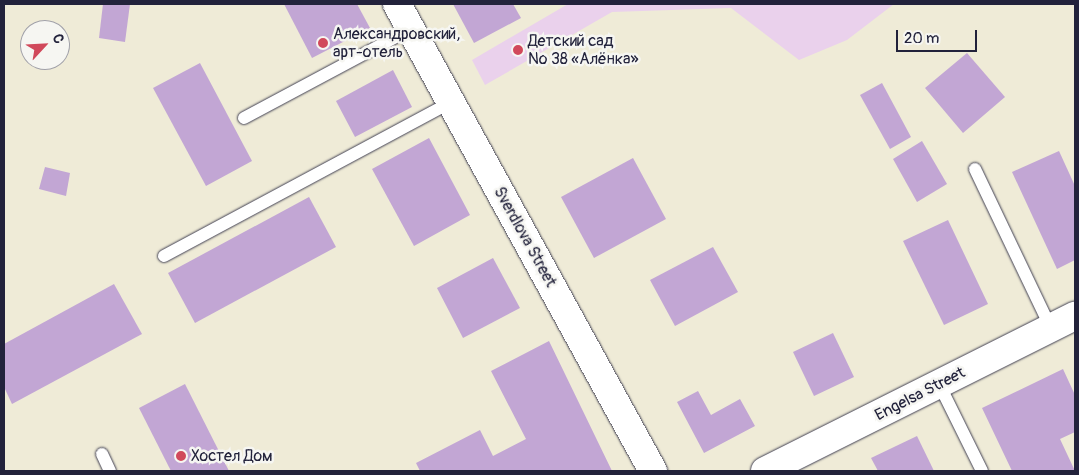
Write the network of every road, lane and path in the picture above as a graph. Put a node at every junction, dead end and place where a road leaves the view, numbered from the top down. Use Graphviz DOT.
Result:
graph roads {
  1 [pos="397,4"];
  2 [pos="411,29"];
  3 [pos="451,102"];
  4 [pos="244,118"];
  5 [pos="974,169"];
  6 [pos="164,256"];
  7 [pos="1068,323"];
  8 [pos="939,384"];
  9 [pos="102,454"];
  10 [pos="110,471"];
  11 [pos="653,471"];
  12 [pos="765,471"];
  13 [pos="982,471"];
  1 -- 2 [label="street, Sverdlova Street"];
  2 -- 3 [label="street, Sverdlova Street"];
  2 -- 4 [label="lane"];
  3 -- 6 [label="lane"];
  3 -- 11 [label="street, Sverdlova Street"];
  5 -- 7 [label="lane"];
  7 -- 8 [label="street, Engelsa Street"];
  8 -- 12 [label="street, Engelsa Street"];
  8 -- 13 [label="lane"];
  9 -- 10 [label="lane"];
}
